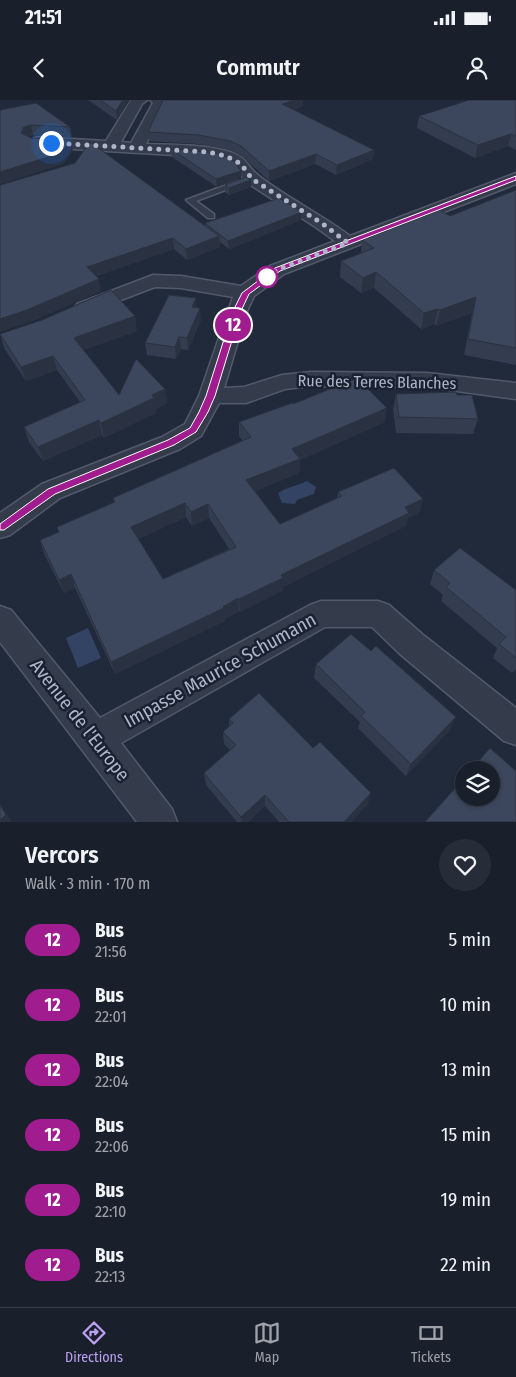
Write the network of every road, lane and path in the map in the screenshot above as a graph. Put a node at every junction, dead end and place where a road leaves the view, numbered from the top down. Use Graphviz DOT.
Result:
graph roads {
  1 [pos="140,100"];
  2 [pos="157,100"];
  3 [pos="33,142"];
  4 [pos="88,145"];
  5 [pos="111,146"];
  6 [pos="136,148"];
  7 [pos="76,161"];
  8 [pos="516,178"];
  9 [pos="252,179"];
  10 [pos="211,216"];
  11 [pos="348,243"];
  12 [pos="246,293"];
  13 [pos="64,317"];
  14 [pos="516,391"];
  15 [pos="210,396"];
  16 [pos="0,527"];
  17 [pos="0,619"];
  18 [pos="516,729"];
  19 [pos="98,741"];
  20 [pos="159,822"];
  1 -- 5 [label="street"];
  2 -- 6 [label="street"];
  3 -- 4 [label="street"];
  4 -- 5 [label="street"];
  4 -- 7 [label="street"];
  5 -- 6 [label="street"];
  6 -- 9 [label="street"];
  8 -- 11 [label="street"];
  9 -- 10 [label="lane"];
  9 -- 11 [label="street"];
  11 -- 12 [label="street"];
  12 -- 13 [label="street"];
  12 -- 15 [label="street"];
  14 -- 15 [label="street, Rue des Terres Blanches"];
  15 -- 16 [label="street"];
  17 -- 19 [label="street, Avenue de l'Europe"];
  18 -- 19 [label="street, Impasse Maurice Schumann"];
  19 -- 20 [label="street, Avenue de l'Europe"];
}
